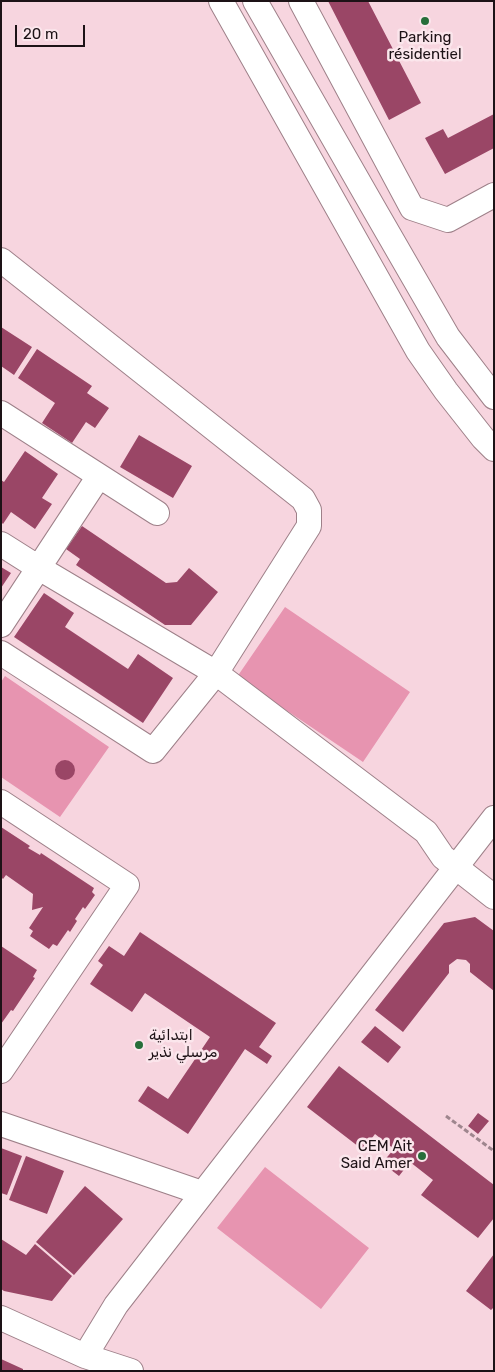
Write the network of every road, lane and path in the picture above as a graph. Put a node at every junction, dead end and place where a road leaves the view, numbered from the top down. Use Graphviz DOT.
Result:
graph roads {
  1 [pos="221,1"];
  2 [pos="254,1"];
  3 [pos="301,1"];
  4 [pos="494,195"];
  5 [pos="1,260"];
  6 [pos="494,397"];
  7 [pos="1,413"];
  8 [pos="494,449"];
  9 [pos="99,476"];
  10 [pos="157,513"];
  11 [pos="1,544"];
  12 [pos="39,568"];
  13 [pos="1,625"];
  14 [pos="1,653"];
  15 [pos="216,673"];
  16 [pos="1,802"];
  17 [pos="494,818"];
  18 [pos="455,867"];
  19 [pos="494,897"];
  20 [pos="1,1071"];
  21 [pos="446,1116"];
  22 [pos="1,1124"];
  23 [pos="494,1151"];
  24 [pos="202,1193"];
  25 [pos="1,1318"];
  26 [pos="85,1356"];
  27 [pos="131,1371"];
  1 -- 8 [label="street"];
  2 -- 6 [label="street"];
  3 -- 4 [label="street"];
  5 -- 15 [label="street"];
  7 -- 9 [label="street"];
  9 -- 10 [label="street"];
  9 -- 12 [label="street"];
  11 -- 12 [label="street"];
  12 -- 13 [label="street"];
  12 -- 15 [label="street"];
  14 -- 15 [label="street"];
  15 -- 18 [label="street"];
  16 -- 20 [label="street"];
  17 -- 18 [label="street"];
  18 -- 19 [label="street"];
  18 -- 24 [label="street"];
  21 -- 23 [label="path"];
  22 -- 24 [label="street"];
  24 -- 26 [label="street"];
  25 -- 26 [label="street"];
  26 -- 27 [label="street"];
}
